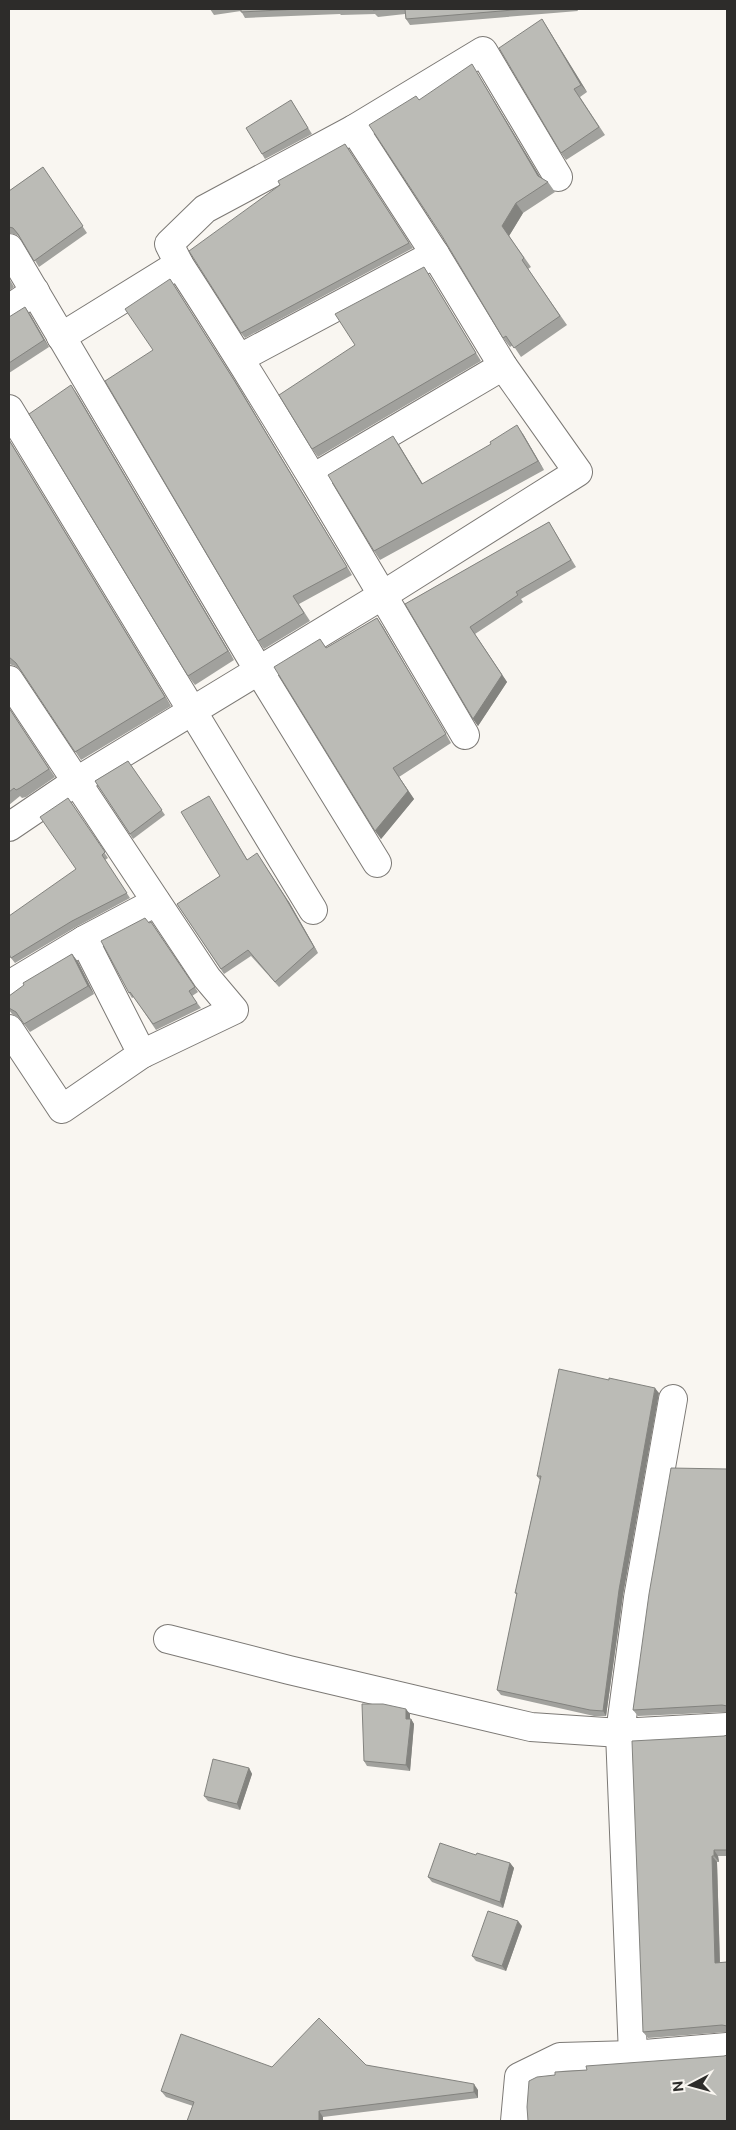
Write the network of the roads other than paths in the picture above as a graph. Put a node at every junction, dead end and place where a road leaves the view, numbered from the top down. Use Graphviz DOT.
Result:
graph roads {
  1 [pos="354,129"];
  2 [pos="558,176"];
  3 [pos="9,248"];
  4 [pos="435,254"];
  5 [pos="179,264"];
  6 [pos="35,291"];
  7 [pos="9,308"];
  8 [pos="61,337"];
  9 [pos="240,358"];
  10 [pos="503,366"];
  11 [pos="9,409"];
  12 [pos="313,478"];
  13 [pos="383,595"];
  14 [pos="259,671"];
  15 [pos="9,680"];
  16 [pos="192,711"];
  17 [pos="465,735"];
  18 [pos="77,781"];
  19 [pos="9,827"];
  20 [pos="377,863"];
  21 [pos="156,902"];
  22 [pos="313,910"];
  23 [pos="84,940"];
  24 [pos="9,985"];
  25 [pos="9,1029"];
  26 [pos="142,1054"];
  27 [pos="674,1399"];
  28 [pos="168,1639"];
  29 [pos="727,1727"];
  30 [pos="620,1734"];
  31 [pos="727,2047"];
  32 [pos="633,2055"];
  33 [pos="515,2121"];
  1 -- 2 [label="street"];
  1 -- 4 [label="street"];
  1 -- 5 [label="street"];
  3 -- 6 [label="street"];
  4 -- 9 [label="street"];
  4 -- 10 [label="street"];
  5 -- 8 [label="street"];
  5 -- 9 [label="street"];
  6 -- 7 [label="street"];
  6 -- 8 [label="street"];
  8 -- 14 [label="street"];
  9 -- 12 [label="street"];
  10 -- 12 [label="street"];
  10 -- 13 [label="street"];
  11 -- 16 [label="street"];
  12 -- 13 [label="street"];
  13 -- 14 [label="street"];
  13 -- 17 [label="street"];
  14 -- 16 [label="street"];
  14 -- 20 [label="street"];
  15 -- 18 [label="street"];
  16 -- 18 [label="street"];
  16 -- 22 [label="street"];
  18 -- 19 [label="street"];
  18 -- 21 [label="street"];
  21 -- 23 [label="street"];
  21 -- 26 [label="street"];
  23 -- 24 [label="street"];
  23 -- 26 [label="street"];
  25 -- 26 [label="street"];
  27 -- 30 [label="street"];
  28 -- 30 [label="street"];
  29 -- 30 [label="street"];
  30 -- 32 [label="street"];
  31 -- 32 [label="street"];
  32 -- 33 [label="street"];
}
